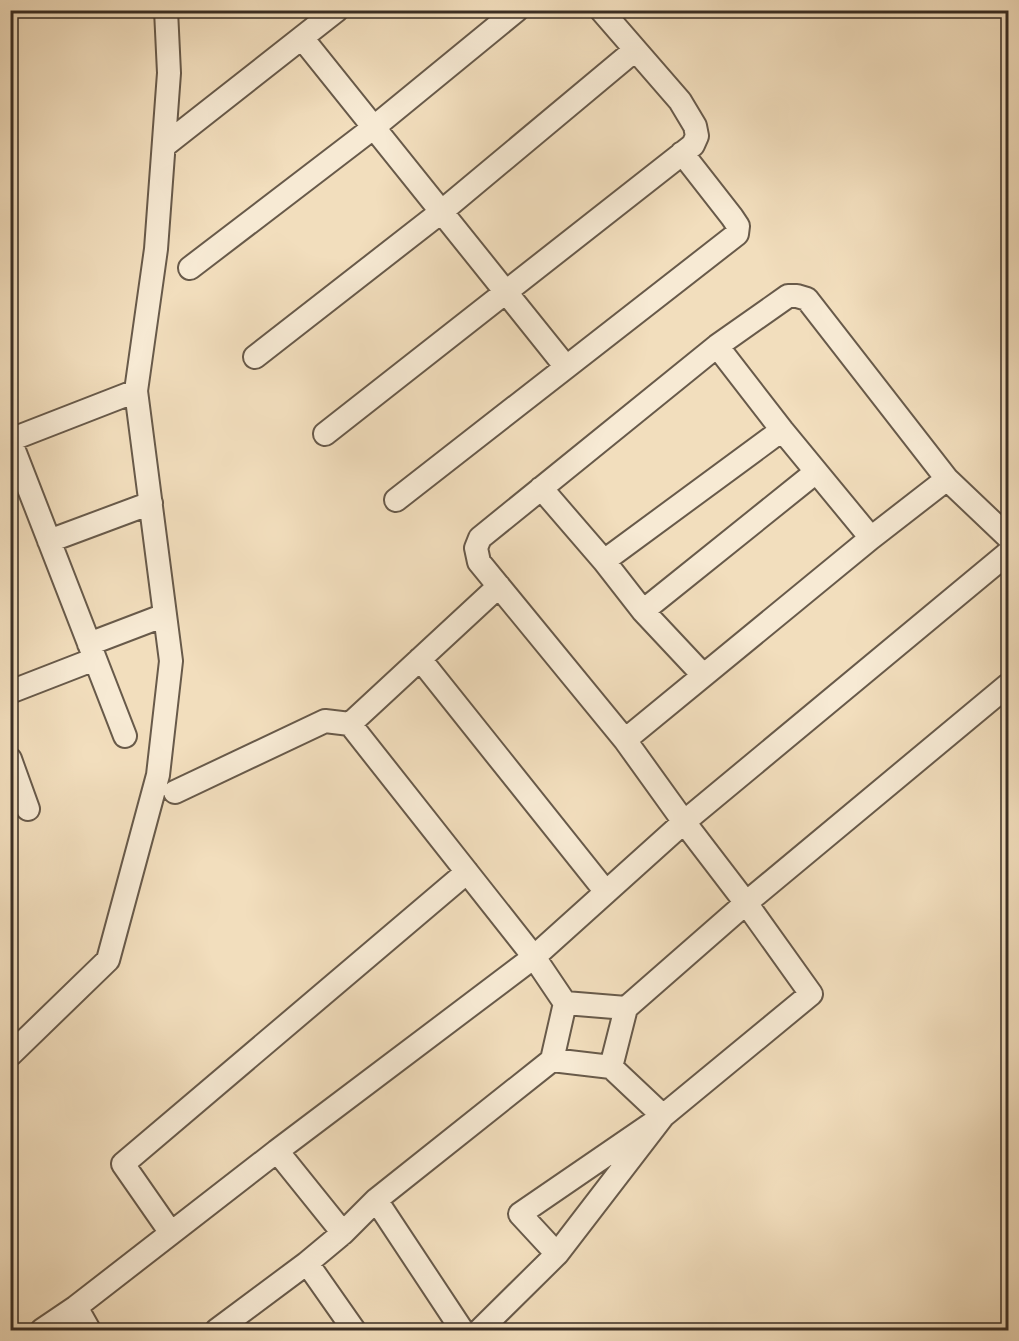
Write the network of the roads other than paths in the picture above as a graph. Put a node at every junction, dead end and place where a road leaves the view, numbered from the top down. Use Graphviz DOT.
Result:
graph roads {
  1 [pos="166,10"];
  2 [pos="337,10"];
  3 [pos="517,10"];
  4 [pos="601,10"];
  5 [pos="302,38"];
  6 [pos="634,51"];
  7 [pos="373,128"];
  8 [pos="164,146"];
  9 [pos="682,153"];
  10 [pos="441,212"];
  11 [pos="190,268"];
  12 [pos="506,291"];
  13 [pos="717,346"];
  14 [pos="255,357"];
  15 [pos="566,367"];
  16 [pos="136,391"];
  17 [pos="782,430"];
  18 [pos="325,434"];
  19 [pos="10,440"];
  20 [pos="816,472"];
  21 [pos="947,479"];
  22 [pos="541,488"];
  23 [pos="396,500"];
  24 [pos="151,503"];
  25 [pos="1008,537"];
  26 [pos="871,538"];
  27 [pos="50,541"];
  28 [pos="1008,554"];
  29 [pos="604,561"];
  30 [pos="499,586"];
  31 [pos="643,611"];
  32 [pos="165,615"];
  33 [pos="92,652"];
  34 [pos="420,659"];
  35 [pos="703,675"];
  36 [pos="1008,685"];
  37 [pos="10,692"];
  38 [pos="350,724"];
  39 [pos="125,736"];
  40 [pos="625,740"];
  41 [pos="10,759"];
  42 [pos="175,792"];
  43 [pos="28,809"];
  44 [pos="684,822"];
  45 [pos="467,872"];
  46 [pos="606,892"];
  47 [pos="746,903"];
  48 [pos="534,957"];
  49 [pos="565,1003"];
  50 [pos="626,1008"];
  51 [pos="10,1055"];
  52 [pos="552,1060"];
  53 [pos="611,1067"];
  54 [pos="663,1116"];
  55 [pos="277,1151"];
  56 [pos="376,1200"];
  57 [pos="171,1233"];
  58 [pos="343,1233"];
  59 [pos="557,1254"];
  60 [pos="307,1263"];
  61 [pos="76,1307"];
  62 [pos="42,1330"];
  63 [pos="88,1330"];
  64 [pos="217,1330"];
  65 [pos="354,1330"];
  66 [pos="462,1330"];
  67 [pos="480,1330"];
  1 -- 8 [label="street"];
  2 -- 5 [label="street"];
  3 -- 7 [label="street"];
  4 -- 6 [label="street"];
  5 -- 7 [label="street"];
  5 -- 8 [label="street"];
  6 -- 9 [label="street"];
  6 -- 10 [label="street"];
  7 -- 10 [label="street"];
  7 -- 11 [label="street"];
  8 -- 16 [label="street"];
  9 -- 12 [label="street"];
  9 -- 15 [label="street"];
  10 -- 12 [label="street"];
  10 -- 14 [label="street"];
  12 -- 15 [label="street"];
  12 -- 18 [label="street"];
  13 -- 17 [label="street"];
  13 -- 21 [label="street"];
  13 -- 22 [label="street"];
  15 -- 23 [label="street"];
  16 -- 19 [label="street"];
  16 -- 24 [label="street"];
  17 -- 20 [label="street"];
  17 -- 29 [label="street"];
  19 -- 27 [label="street"];
  20 -- 26 [label="street"];
  20 -- 31 [label="street"];
  21 -- 25 [label="street"];
  21 -- 26 [label="street"];
  22 -- 29 [label="street"];
  22 -- 30 [label="street"];
  24 -- 27 [label="street"];
  24 -- 32 [label="street"];
  26 -- 35 [label="street"];
  27 -- 33 [label="street"];
  28 -- 44 [label="street"];
  29 -- 31 [label="street"];
  30 -- 34 [label="street"];
  30 -- 40 [label="street"];
  31 -- 35 [label="street"];
  32 -- 33 [label="street"];
  32 -- 51 [label="street"];
  33 -- 37 [label="street"];
  33 -- 39 [label="street"];
  34 -- 38 [label="street"];
  34 -- 46 [label="street"];
  35 -- 40 [label="street"];
  36 -- 47 [label="street"];
  38 -- 42 [label="street"];
  38 -- 45 [label="street"];
  40 -- 44 [label="street"];
  41 -- 43 [label="street"];
  44 -- 46 [label="street"];
  44 -- 47 [label="street"];
  45 -- 48 [label="street"];
  45 -- 57 [label="street"];
  46 -- 48 [label="street"];
  47 -- 50 [label="street"];
  47 -- 54 [label="street"];
  48 -- 49 [label="street"];
  48 -- 55 [label="street"];
  49 -- 50 [label="street"];
  49 -- 52 [label="street"];
  50 -- 53 [label="street"];
  52 -- 53 [label="street"];
  52 -- 56 [label="street"];
  53 -- 54 [label="street"];
  54 -- 59 [label="street"];
  54 -- 59 [label="street"];
  55 -- 57 [label="street"];
  55 -- 58 [label="street"];
  56 -- 58 [label="street"];
  56 -- 66 [label="street"];
  57 -- 61 [label="street"];
  58 -- 60 [label="street"];
  59 -- 67 [label="street"];
  60 -- 64 [label="street"];
  60 -- 65 [label="street"];
  61 -- 62 [label="street"];
  61 -- 63 [label="street"];
}
